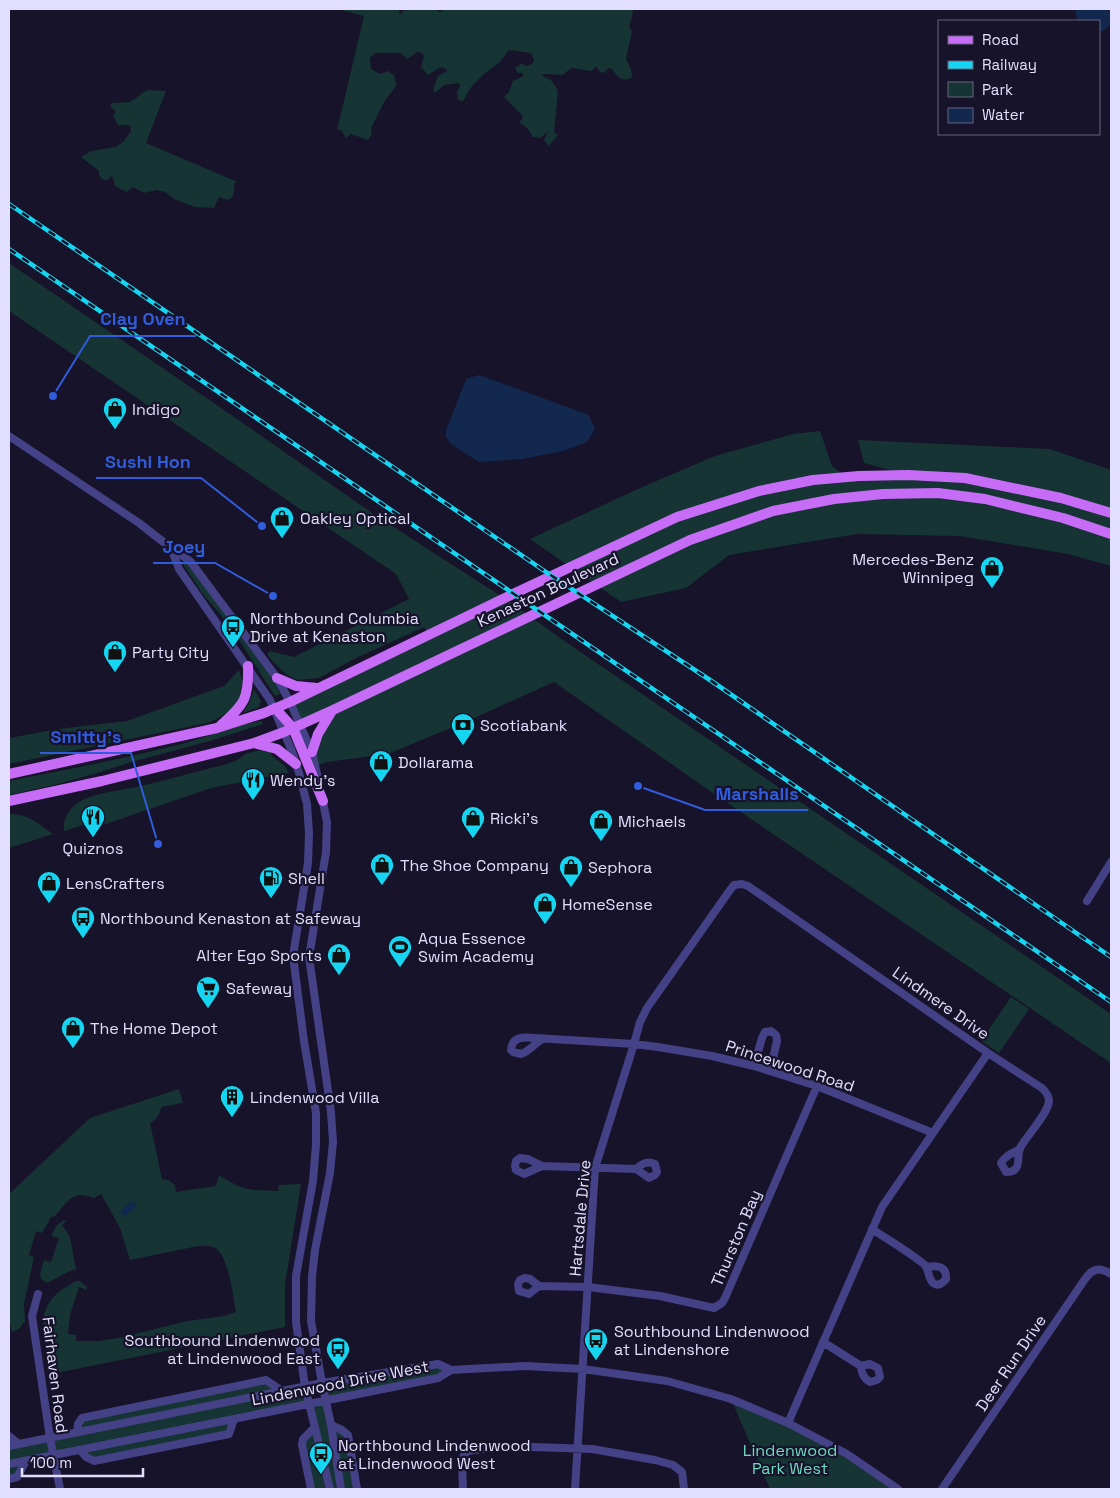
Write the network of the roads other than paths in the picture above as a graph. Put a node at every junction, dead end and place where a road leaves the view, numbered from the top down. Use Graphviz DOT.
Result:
graph roads {
  1 [pos="9,436"];
  2 [pos="1111,513"];
  3 [pos="1111,534"];
  4 [pos="171,548"];
  5 [pos="248,666"];
  6 [pos="277,678"];
  7 [pos="318,688"];
  8 [pos="290,702"];
  9 [pos="274,708"];
  10 [pos="333,710"];
  11 [pos="217,728"];
  12 [pos="292,728"];
  13 [pos="254,743"];
  14 [pos="312,752"];
  15 [pos="296,764"];
  16 [pos="9,774"];
  17 [pos="9,801"];
  18 [pos="323,801"];
  19 [pos="1111,862"];
  20 [pos="1087,900"];
  21 [pos="543,1038"];
  22 [pos="634,1044"];
  23 [pos="988,1053"];
  24 [pos="754,1066"];
  25 [pos="770,1071"];
  26 [pos="817,1086"];
  27 [pos="933,1132"];
  28 [pos="1020,1149"];
  29 [pos="542,1166"];
  30 [pos="595,1168"];
  31 [pos="636,1169"];
  32 [pos="872,1229"];
  33 [pos="927,1267"];
  34 [pos="1111,1274"];
  35 [pos="539,1286"];
  36 [pos="588,1287"];
  37 [pos="38,1294"];
  38 [pos="823,1342"];
  39 [pos="861,1366"];
  40 [pos="582,1369"];
  41 [pos="450,1370"];
  42 [pos="322,1383"];
  43 [pos="306,1387"];
  44 [pos="282,1391"];
  45 [pos="326,1400"];
  46 [pos="310,1404"];
  47 [pos="234,1419"];
  48 [pos="788,1423"];
  49 [pos="331,1425"];
  50 [pos="315,1427"];
  51 [pos="77,1432"];
  52 [pos="9,1436"];
  53 [pos="50,1438"];
  54 [pos="19,1444"];
  55 [pos="9,1446"];
  56 [pos="578,1447"];
  57 [pos="80,1450"];
  58 [pos="53,1455"];
  59 [pos="26,1460"];
  60 [pos="9,1464"];
  61 [pos="9,1479"];
  62 [pos="60,1489"];
  63 [pos="310,1489"];
  64 [pos="330,1489"];
  65 [pos="341,1489"];
  66 [pos="357,1489"];
  67 [pos="463,1489"];
  68 [pos="576,1489"];
  69 [pos="684,1489"];
  70 [pos="898,1489"];
  71 [pos="942,1489"];
  1 -- 4 [label="street"];
  2 -- 7 [label="main road, Kenaston Boulevard"];
  3 -- 10 [label="main road, Kenaston Boulevard"];
  4 -- 5 [label="street"];
  4 -- 6 [label="street"];
  5 -- 9 [label="street"];
  5 -- 11 [label="main road"];
  6 -- 7 [label="main road"];
  6 -- 8 [label="street"];
  7 -- 8 [label="main road, Kenaston Boulevard"];
  8 -- 9 [label="main road, Kenaston Boulevard"];
  8 -- 12 [label="street"];
  9 -- 11 [label="main road, Kenaston Boulevard"];
  9 -- 12 [label="main road"];
  10 -- 12 [label="main road, Kenaston Boulevard"];
  10 -- 14 [label="main road"];
  11 -- 16 [label="main road, Kenaston Boulevard"];
  12 -- 13 [label="main road, Kenaston Boulevard"];
  12 -- 14 [label="street"];
  12 -- 15 [label="street"];
  12 -- 18 [label="main road"];
  13 -- 15 [label="main road"];
  13 -- 17 [label="main road, Kenaston Boulevard"];
  14 -- 18 [label="street"];
  15 -- 43 [label="street"];
  18 -- 42 [label="street"];
  19 -- 20 [label="street"];
  21 -- 22 [label="street, Princewood Road"];
  22 -- 23 [label="street, Lindmere Drive"];
  22 -- 24 [label="street, Princewood Road"];
  22 -- 30 [label="street, Hartsdale Drive"];
  23 -- 27 [label="street, Lindmere Drive"];
  23 -- 28 [label="street"];
  24 -- 25 [label="street, Princewood Road"];
  24 -- 25 [label="street"];
  25 -- 26 [label="street, Princewood Road"];
  26 -- 27 [label="street, Princewood Road"];
  26 -- 36 [label="street, Thurston Bay"];
  27 -- 32 [label="street, Lindmere Drive"];
  29 -- 30 [label="street"];
  30 -- 31 [label="street"];
  30 -- 36 [label="street, Hartsdale Drive"];
  32 -- 33 [label="street"];
  32 -- 38 [label="street, Lindmere Drive"];
  34 -- 71 [label="street, Deer Run Drive"];
  35 -- 36 [label="street, Thurston Bay"];
  36 -- 40 [label="street, Hartsdale Drive"];
  37 -- 53 [label="street, Fairhaven Road"];
  38 -- 39 [label="street"];
  38 -- 48 [label="street, Lindmere Drive"];
  40 -- 41 [label="street, Lindenwood Drive West"];
  40 -- 48 [label="street, Lindenwood Drive West"];
  40 -- 56 [label="street, Hartsdale Drive"];
  41 -- 42 [label="street, Lindenwood Drive West"];
  41 -- 45 [label="street, Lindenwood Drive West"];
  42 -- 43 [label="street, Lindenwood Drive West"];
  42 -- 45 [label="street"];
  43 -- 44 [label="street, Lindenwood Drive West"];
  43 -- 46 [label="street"];
  44 -- 51 [label="street, Lindenwood Drive West"];
  44 -- 51 [label="street, Lindenwood Drive West"];
  45 -- 46 [label="street, Lindenwood Drive West"];
  45 -- 49 [label="street"];
  46 -- 47 [label="street, Lindenwood Drive West"];
  46 -- 50 [label="street"];
  47 -- 57 [label="street, Lindenwood Drive West"];
  47 -- 57 [label="street, Lindenwood Drive West"];
  48 -- 70 [label="street, Lindenwood Drive West"];
  49 -- 65 [label="street"];
  49 -- 66 [label="street"];
  50 -- 63 [label="street"];
  50 -- 64 [label="street"];
  51 -- 53 [label="street, Lindenwood Drive West"];
  52 -- 54 [label="street"];
  53 -- 54 [label="street, Lindenwood Drive West"];
  53 -- 58 [label="street, Fairhaven Road"];
  54 -- 55 [label="street, Lindenwood Drive West"];
  56 -- 67 [label="street"];
  56 -- 68 [label="street, Hartsdale Drive"];
  56 -- 69 [label="street"];
  57 -- 58 [label="street, Lindenwood Drive West"];
  58 -- 59 [label="street, Lindenwood Drive West"];
  58 -- 62 [label="street, Fairhaven Road"];
  59 -- 60 [label="street, Lindenwood Drive West"];
  59 -- 61 [label="street"];
}
